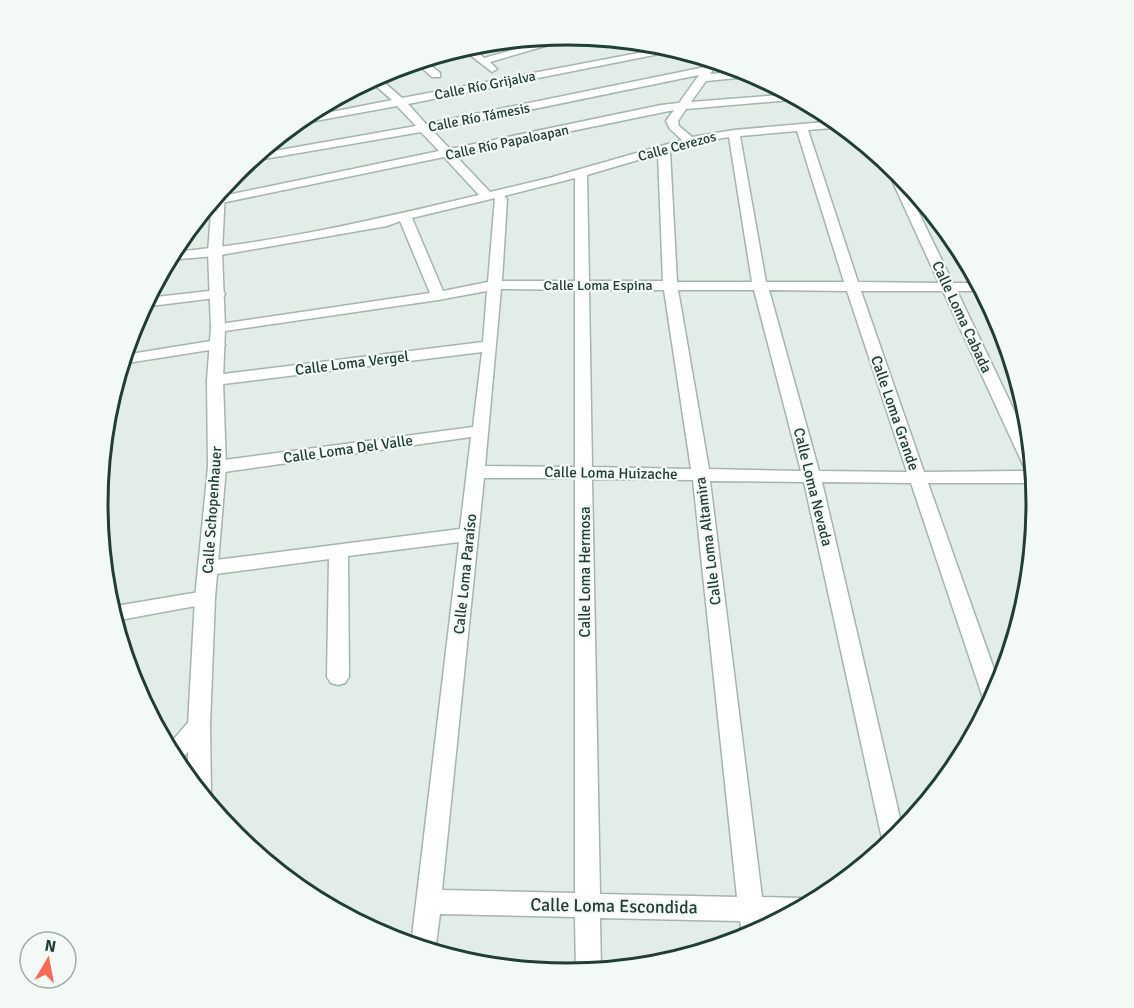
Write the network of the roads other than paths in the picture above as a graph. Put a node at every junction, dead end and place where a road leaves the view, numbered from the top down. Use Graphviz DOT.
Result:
graph roads {
  1 [pos="537,46"];
  2 [pos="650,53"];
  3 [pos="475,54"];
  4 [pos="484,61"];
  5 [pos="426,67"];
  6 [pos="710,67"];
  7 [pos="704,74"];
  8 [pos="728,74"];
  9 [pos="436,75"];
  10 [pos="503,81"];
  11 [pos="381,85"];
  12 [pos="782,98"];
  13 [pos="399,101"];
  14 [pos="680,106"];
  15 [pos="320,117"];
  16 [pos="827,125"];
  17 [pos="423,128"];
  18 [pos="801,128"];
  19 [pos="734,133"];
  20 [pos="690,141"];
  21 [pos="664,149"];
  22 [pos="448,154"];
  23 [pos="268,156"];
  24 [pos="581,173"];
  25 [pos="903,192"];
  26 [pos="226,197"];
  27 [pos="494,198"];
  28 [pos="215,210"];
  29 [pos="406,219"];
  30 [pos="376,223"];
  31 [pos="215,252"];
  32 [pos="181,255"];
  33 [pos="494,285"];
  34 [pos="583,285"];
  35 [pos="670,285"];
  36 [pos="760,285"];
  37 [pos="852,286"];
  38 [pos="948,287"];
  39 [pos="971,287"];
  40 [pos="218,294"];
  41 [pos="438,296"];
  42 [pos="155,302"];
  43 [pos="218,337"];
  44 [pos="490,346"];
  45 [pos="132,358"];
  46 [pos="215,380"];
  47 [pos="479,432"];
  48 [pos="1022,446"];
  49 [pos="218,467"];
  50 [pos="476,472"];
  51 [pos="584,472"];
  52 [pos="701,475"];
  53 [pos="1025,477"];
  54 [pos="812,478"];
  55 [pos="917,479"];
  56 [pos="470,534"];
  57 [pos="339,551"];
  58 [pos="208,568"];
  59 [pos="205,598"];
  60 [pos="121,612"];
  61 [pos="338,677"];
  62 [pos="989,685"];
  63 [pos="199,725"];
  64 [pos="179,749"];
  65 [pos="199,778"];
  66 [pos="891,830"];
  67 [pos="428,902"];
  68 [pos="587,905"];
  69 [pos="753,921"];
  70 [pos="424,940"];
  71 [pos="588,962"];
  1 -- 4 [label="street"];
  2 -- 10 [label="street, Calle Río Grijalva"];
  3 -- 4 [label="street"];
  4 -- 10 [label="street"];
  5 -- 9 [label="street"];
  6 -- 7 [label="street"];
  7 -- 8 [label="street, Calle Río Támesis"];
  7 -- 14 [label="street"];
  7 -- 17 [label="street, Calle Río Támesis"];
  10 -- 13 [label="street, Calle Río Grijalva"];
  11 -- 13 [label="street"];
  12 -- 14 [label="street, Calle Río Papaloapan"];
  13 -- 15 [label="street, Calle Río Grijalva"];
  13 -- 17 [label="street"];
  14 -- 20 [label="street"];
  14 -- 22 [label="street, Calle Río Papaloapan"];
  16 -- 18 [label="street, Calle Cerezos"];
  17 -- 22 [label="street"];
  17 -- 23 [label="street, Calle Río Támesis"];
  18 -- 19 [label="street, Calle Cerezos"];
  18 -- 37 [label="street, Calle Loma Grande"];
  19 -- 20 [label="street, Calle Cerezos"];
  19 -- 36 [label="street, Calle Loma Nevada"];
  20 -- 21 [label="street, Calle Cerezos"];
  21 -- 24 [label="street, Calle Cerezos"];
  21 -- 35 [label="street, Calle Loma Altamira"];
  22 -- 26 [label="street, Calle Río Papaloapan"];
  22 -- 27 [label="street"];
  24 -- 27 [label="street, Calle Cerezos"];
  24 -- 34 [label="street, Calle Loma Hermosa"];
  25 -- 38 [label="street, Calle Loma Cabada"];
  27 -- 29 [label="street, Calle Cerezos"];
  27 -- 30 [label="street, Calle Cerezos"];
  27 -- 33 [label="street, Calle Loma Paraíso"];
  28 -- 31 [label="street, Calle Schopenhauer"];
  29 -- 30 [label="street, Calle Cerezos"];
  29 -- 41 [label="street"];
  30 -- 31 [label="street, Calle Cerezos"];
  31 -- 32 [label="street, Calle Cerezos"];
  31 -- 40 [label="street, Calle Schopenhauer"];
  33 -- 34 [label="street, Calle Loma Espina"];
  33 -- 41 [label="street, Calle Loma Espina"];
  33 -- 44 [label="street, Calle Loma Paraíso"];
  34 -- 35 [label="street, Calle Loma Espina"];
  34 -- 51 [label="street, Calle Loma Hermosa"];
  35 -- 36 [label="street, Calle Loma Espina"];
  35 -- 52 [label="street, Calle Loma Altamira"];
  36 -- 37 [label="street, Calle Loma Espina"];
  36 -- 54 [label="street, Calle Loma Nevada"];
  37 -- 38 [label="street, Calle Loma Espina"];
  37 -- 55 [label="street, Calle Loma Grande"];
  38 -- 39 [label="street, Calle Loma Espina"];
  38 -- 48 [label="street, Calle Loma Cabada"];
  40 -- 42 [label="street"];
  40 -- 43 [label="street, Calle Schopenhauer"];
  41 -- 43 [label="street, Calle Loma Espina"];
  43 -- 45 [label="street, Calle Loma Espina"];
  43 -- 46 [label="street, Calle Schopenhauer"];
  44 -- 46 [label="street, Calle Loma Vergel"];
  44 -- 47 [label="street, Calle Loma Paraíso"];
  46 -- 49 [label="street, Calle Schopenhauer"];
  47 -- 49 [label="street, Calle Loma Del Valle"];
  47 -- 50 [label="street, Calle Loma Paraíso"];
  49 -- 58 [label="street, Calle Schopenhauer"];
  50 -- 51 [label="street, Calle Loma Huizache"];
  50 -- 56 [label="street, Calle Loma Paraíso"];
  51 -- 52 [label="street, Calle Loma Huizache"];
  51 -- 68 [label="street, Calle Loma Hermosa"];
  52 -- 54 [label="street, Calle Loma Huizache"];
  52 -- 69 [label="street, Calle Loma Altamira"];
  53 -- 55 [label="street, Calle Loma Huizache"];
  54 -- 55 [label="street, Calle Loma Huizache"];
  54 -- 66 [label="street, Calle Loma Nevada"];
  55 -- 62 [label="street, Calle Loma Grande"];
  56 -- 57 [label="street"];
  56 -- 67 [label="street, Calle Loma Paraíso"];
  57 -- 58 [label="street"];
  57 -- 61 [label="street"];
  58 -- 59 [label="street, Calle Schopenhauer"];
  59 -- 60 [label="street"];
  59 -- 63 [label="street, Calle Schopenhauer"];
  63 -- 64 [label="street"];
  63 -- 65 [label="street, Calle Schopenhauer"];
  67 -- 68 [label="street, Calle Loma Escondida"];
  67 -- 70 [label="street, Calle Loma Paraíso"];
  68 -- 69 [label="street, Calle Loma Escondida"];
  68 -- 71 [label="street, Calle Loma Hermosa"];
}
